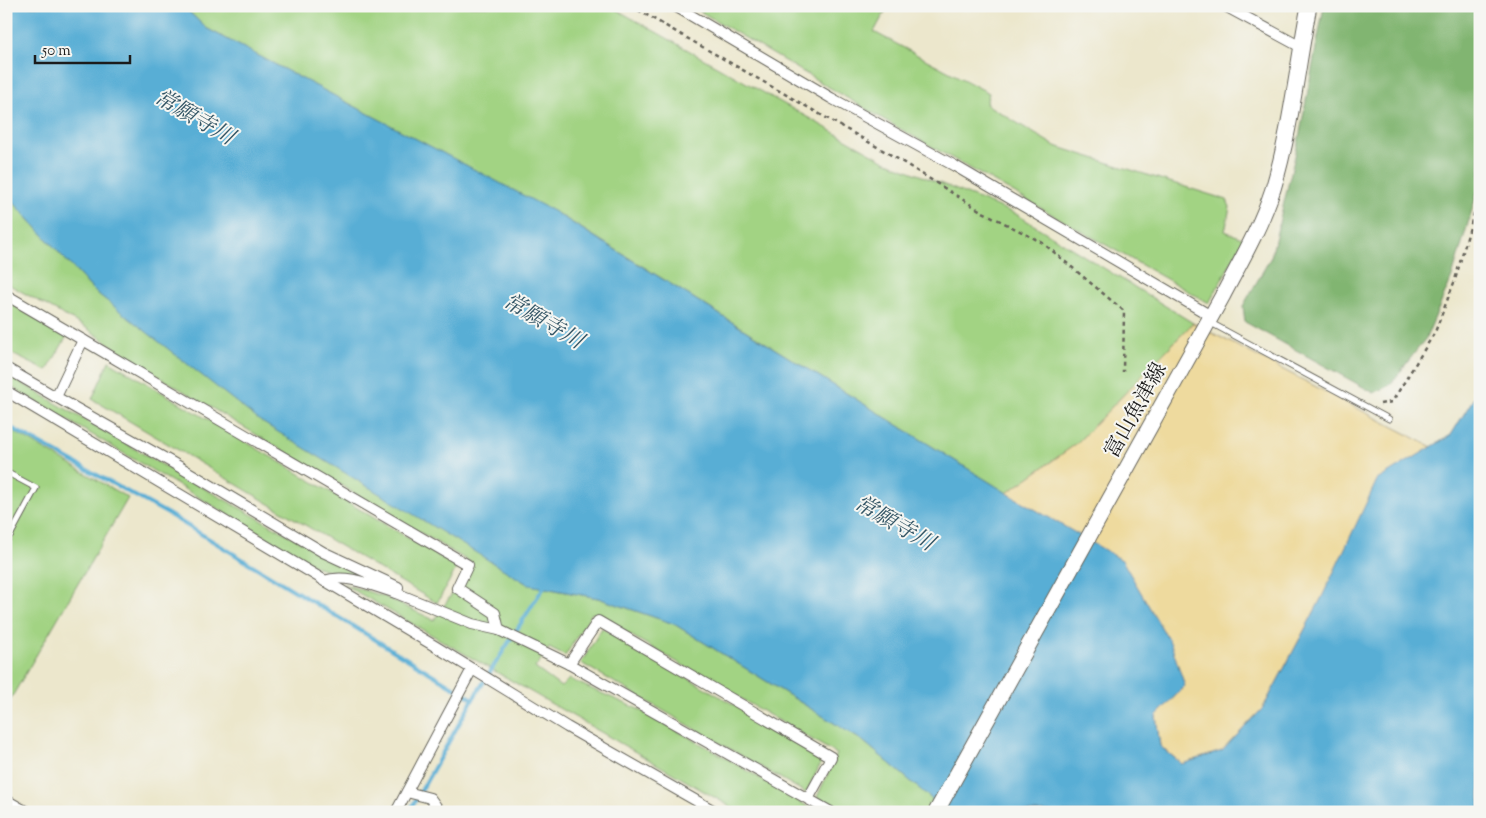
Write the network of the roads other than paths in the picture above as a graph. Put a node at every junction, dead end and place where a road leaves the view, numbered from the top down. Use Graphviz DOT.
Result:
graph roads {
  1 [pos="674,6"];
  2 [pos="1225,6"];
  3 [pos="1308,6"];
  4 [pos="1301,47"];
  5 [pos="6,295"];
  6 [pos="1208,321"];
  7 [pos="83,340"];
  8 [pos="6,368"];
  9 [pos="6,391"];
  10 [pos="56,397"];
  11 [pos="1389,419"];
  12 [pos="6,472"];
  13 [pos="8,533"];
  14 [pos="6,542"];
  15 [pos="324,581"];
  16 [pos="396,593"];
  17 [pos="499,630"];
  18 [pos="569,664"];
  19 [pos="472,669"];
  20 [pos="407,792"];
  21 [pos="808,799"];
  22 [pos="6,800"];
  23 [pos="27,812"];
  24 [pos="396,812"];
  25 [pos="440,812"];
  26 [pos="716,812"];
  27 [pos="831,812"];
  28 [pos="936,812"];
  1 -- 6 [label="street"];
  2 -- 4 [label="street"];
  3 -- 4 [label="main road, 富山魚津線"];
  4 -- 6 [label="main road, 富山魚津線"];
  5 -- 7 [label="street"];
  6 -- 11 [label="lane"];
  6 -- 28 [label="main road, 富山魚津線"];
  7 -- 10 [label="street"];
  7 -- 17 [label="street"];
  8 -- 10 [label="street"];
  9 -- 15 [label="street"];
  10 -- 16 [label="street"];
  12 -- 13 [label="lane"];
  13 -- 14 [label="lane"];
  15 -- 16 [label="street"];
  15 -- 19 [label="street"];
  16 -- 17 [label="street"];
  17 -- 18 [label="street"];
  18 -- 21 [label="street"];
  18 -- 21 [label="street"];
  19 -- 20 [label="street"];
  19 -- 26 [label="street"];
  20 -- 24 [label="street"];
  20 -- 25 [label="street"];
  21 -- 27 [label="street"];
  22 -- 23 [label="street"];
}
